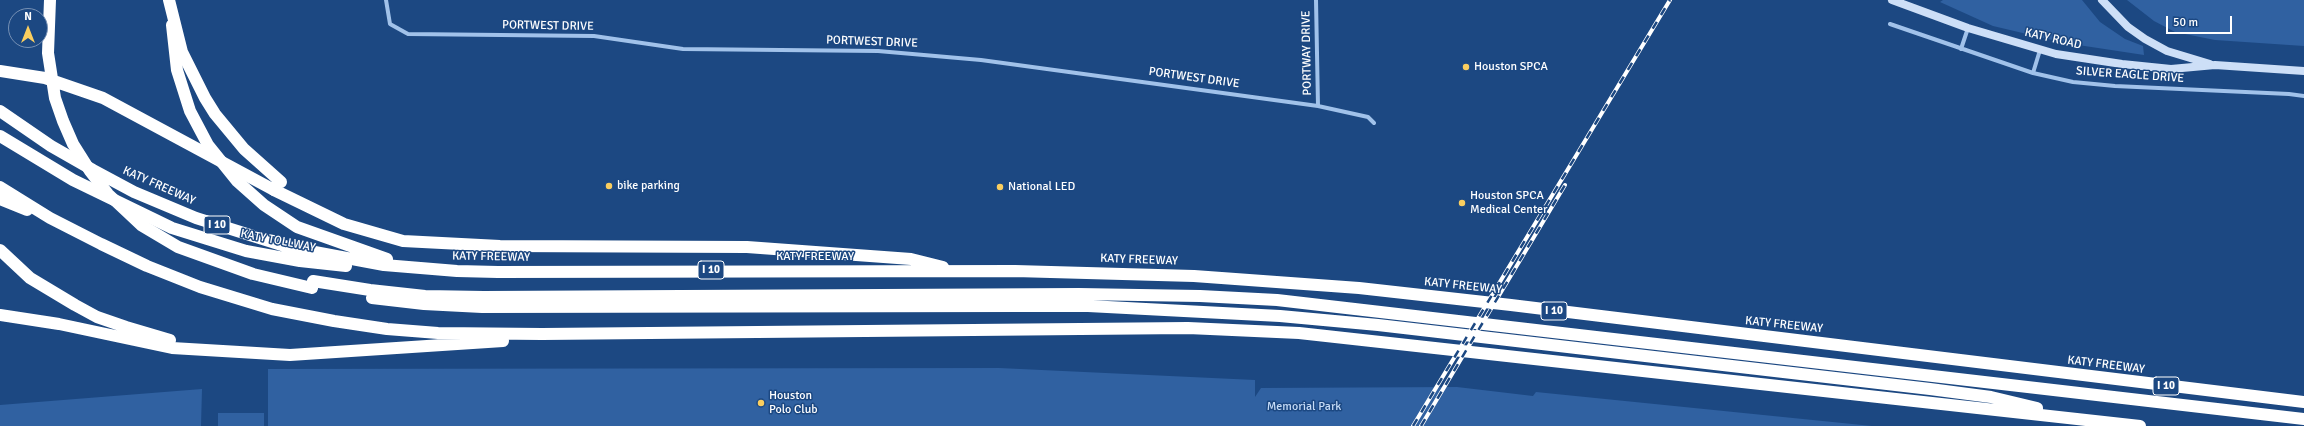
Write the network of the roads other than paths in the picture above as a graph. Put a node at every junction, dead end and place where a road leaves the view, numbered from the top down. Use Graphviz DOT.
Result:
graph roads {
  1 [pos="50,0"];
  2 [pos="58,0"];
  3 [pos="169,0"];
  4 [pos="172,0"];
  5 [pos="386,0"];
  6 [pos="1316,0"];
  7 [pos="1896,0"];
  8 [pos="2102,0"];
  9 [pos="1890,24"];
  10 [pos="1968,28"];
  11 [pos="1961,49"];
  12 [pos="2040,50"];
  13 [pos="2215,65"];
  14 [pos="0,70"];
  15 [pos="2304,71"];
  16 [pos="2033,73"];
  17 [pos="2304,96"];
  18 [pos="1318,106"];
  19 [pos="0,111"];
  20 [pos="1374,123"];
  21 [pos="0,136"];
  22 [pos="0,187"];
  23 [pos="0,199"];
  24 [pos="305,203"];
  25 [pos="50,218"];
  26 [pos="0,250"];
  27 [pos="458,271"];
  28 [pos="964,272"];
  29 [pos="312,284"];
  30 [pos="0,315"];
  31 [pos="657,333"];
  32 [pos="211,350"];
  33 [pos="2304,402"];
  34 [pos="2078,419"];
  35 [pos="2304,419"];
  36 [pos="2140,426"];
  1 -- 29 [label="highway, bridge"];
  2 -- 29 [label="highway"];
  3 -- 24 [label="highway, bridge"];
  4 -- 27 [label="highway"];
  5 -- 18 [label="street, PORTWEST DRIVE"];
  6 -- 18 [label="street, PORTWAY DRIVE"];
  7 -- 10 [label="main road, KATY ROAD"];
  8 -- 13 [label="main road"];
  9 -- 11 [label="street, SILVER EAGLE DRIVE"];
  10 -- 11 [label="street"];
  10 -- 12 [label="main road, KATY ROAD"];
  11 -- 16 [label="street, SILVER EAGLE DRIVE"];
  12 -- 13 [label="main road, KATY ROAD"];
  12 -- 16 [label="street"];
  13 -- 15 [label="main road"];
  14 -- 24 [label="highway, bridge"];
  16 -- 17 [label="street, SILVER EAGLE DRIVE"];
  18 -- 20 [label="street, PORTWEST DRIVE"];
  19 -- 27 [label="highway, KATY FREEWAY / I 10"];
  21 -- 27 [label="highway, KATY TOLLWAY"];
  22 -- 25 [label="highway"];
  23 -- 25 [label="highway"];
  24 -- 28 [label="highway"];
  25 -- 31 [label="highway"];
  26 -- 32 [label="highway"];
  27 -- 28 [label="highway, KATY FREEWAY / I 10"];
  28 -- 33 [label="highway, KATY FREEWAY / I 10"];
  29 -- 34 [label="highway"];
  29 -- 35 [label="highway"];
  30 -- 32 [label="highway"];
  31 -- 32 [label="highway"];
  31 -- 34 [label="highway"];
  34 -- 36 [label="highway"];
}
